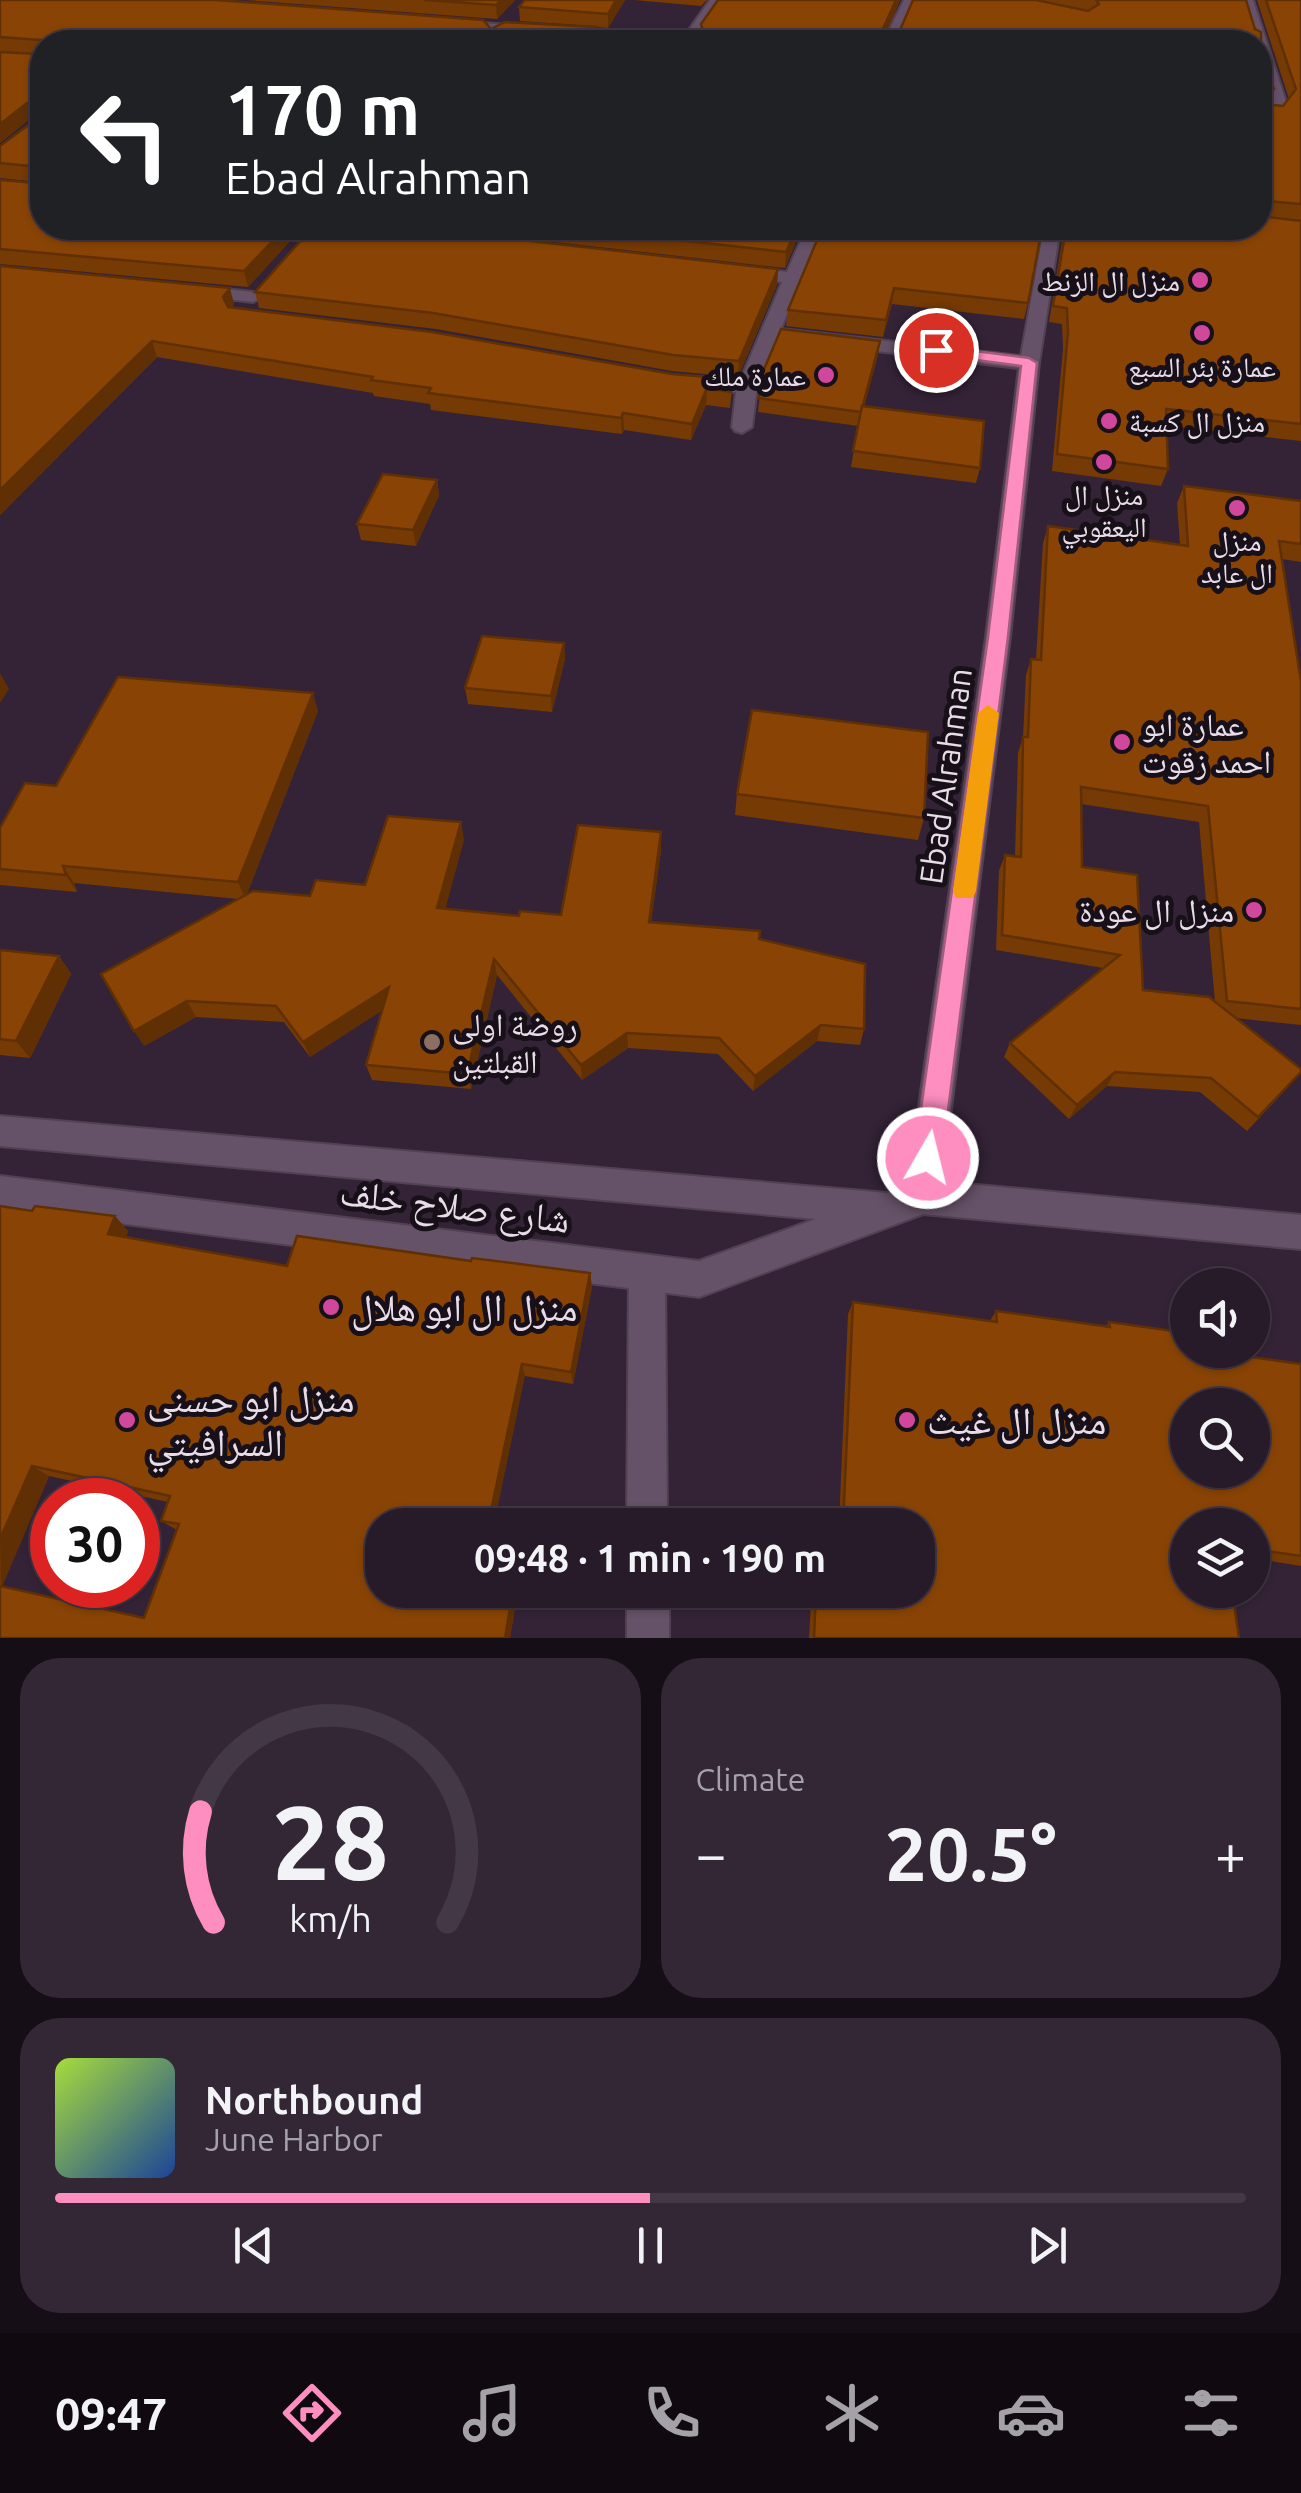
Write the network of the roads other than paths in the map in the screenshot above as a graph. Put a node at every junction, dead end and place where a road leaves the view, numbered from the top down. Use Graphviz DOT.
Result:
graph roads {
  1 [pos="717,0"];
  2 [pos="910,0"];
  3 [pos="1248,0"];
  4 [pos="514,14"];
  5 [pos="442,24"];
  6 [pos="500,28"];
  7 [pos="527,30"];
  8 [pos="698,30"];
  9 [pos="896,30"];
  10 [pos="1257,30"];
  11 [pos="1272,79"];
  12 [pos="1272,114"];
  13 [pos="809,240"];
  14 [pos="1050,240"];
  15 [pos="718,270"];
  16 [pos="794,278"];
  17 [pos="176,289"];
  18 [pos="259,317"];
  19 [pos="771,332"];
  20 [pos="1029,363"];
  21 [pos="672,381"];
  22 [pos="747,387"];
  23 [pos="742,427"];
  24 [pos="0,1131"];
  25 [pos="0,1192"];
  26 [pos="923,1197"];
  27 [pos="889,1209"];
  28 [pos="1301,1232"];
  29 [pos="647,1273"];
  30 [pos="648,1508"];
  31 [pos="648,1608"];
  32 [pos="648,1638"];
  1 -- 8 [label="street"];
  2 -- 9 [label="street"];
  3 -- 10 [label="street"];
  4 -- 6 [label="street"];
  5 -- 6 [label="street"];
  6 -- 7 [label="street"];
  11 -- 12 [label="street"];
  13 -- 16 [label="street"];
  14 -- 20 [label="street, Ebad Alrahman"];
  15 -- 16 [label="street"];
  16 -- 19 [label="street"];
  17 -- 18 [label="street"];
  19 -- 20 [label="street"];
  19 -- 22 [label="street"];
  20 -- 26 [label="street, Ebad Alrahman"];
  21 -- 22 [label="street"];
  22 -- 23 [label="street"];
  24 -- 27 [label="street, شارع صلاح خلف"];
  25 -- 29 [label="street, شارع صلاح خلف"];
  26 -- 27 [label="street, شارع صلاح خلف"];
  26 -- 28 [label="street, شارع صلاح خلف"];
  27 -- 29 [label="street, شارع صلاح خلف"];
  29 -- 30 [label="street"];
  31 -- 32 [label="street"];
}
